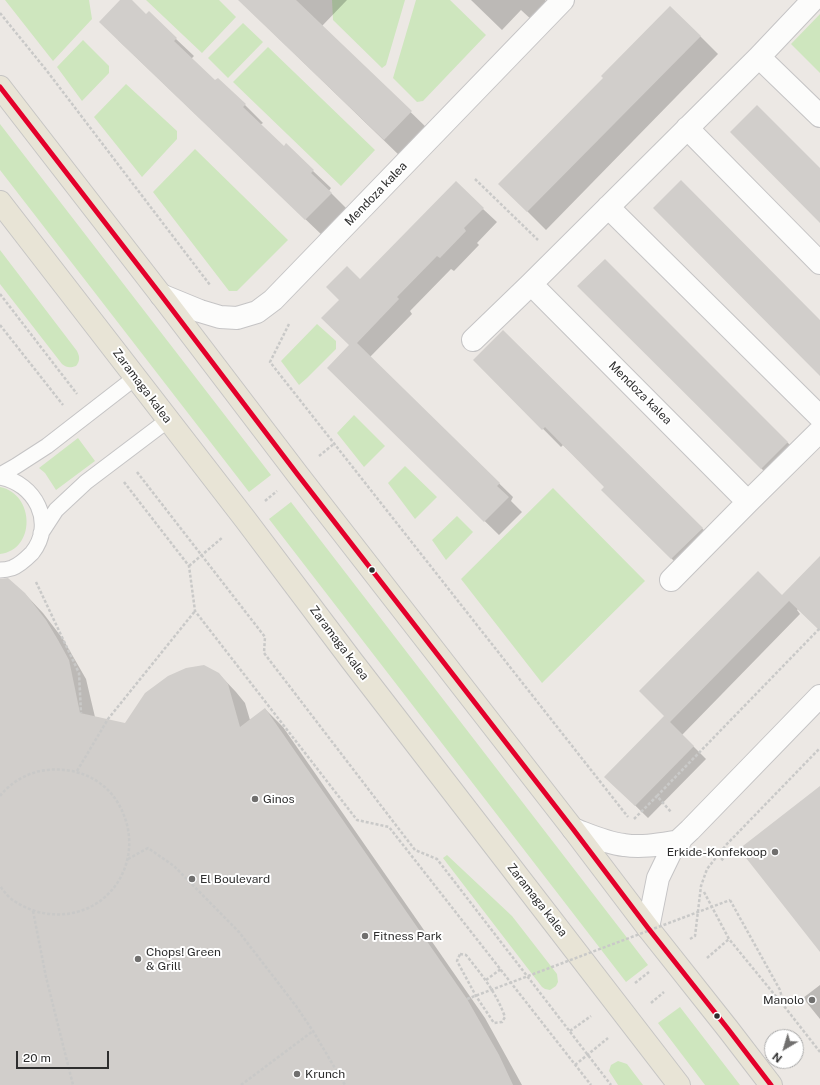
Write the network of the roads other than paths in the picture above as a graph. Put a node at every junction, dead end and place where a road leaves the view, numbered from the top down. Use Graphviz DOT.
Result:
graph roads {
  1 [pos="563,0"];
  2 [pos="813,0"];
  3 [pos="759,57"];
  4 [pos="0,87"];
  5 [pos="820,116"];
  6 [pos="687,128"];
  7 [pos="0,202"];
  8 [pos="608,207"];
  9 [pos="820,263"];
  10 [pos="531,284"];
  11 [pos="161,295"];
  12 [pos="474,340"];
  13 [pos="136,377"];
  14 [pos="820,418"];
  15 [pos="168,420"];
  16 [pos="820,431"];
  17 [pos="0,476"];
  18 [pos="748,502"];
  19 [pos="41,533"];
  20 [pos="0,570"];
  21 [pos="671,580"];
  22 [pos="820,696"];
  23 [pos="573,829"];
  24 [pos="685,835"];
  25 [pos="648,928"];
  26 [pos="678,1085"];
  27 [pos="771,1085"];
  1 -- 11 [label="street, Mendoza kalea"];
  2 -- 3 [label="street"];
  3 -- 5 [label="street"];
  3 -- 6 [label="street"];
  4 -- 11 [label="main road"];
  6 -- 8 [label="street"];
  6 -- 9 [label="street"];
  7 -- 13 [label="main road, Zaramaga kalea"];
  8 -- 10 [label="street"];
  8 -- 14 [label="street"];
  10 -- 12 [label="street"];
  10 -- 18 [label="street, Mendoza kalea"];
  11 -- 23 [label="main road"];
  13 -- 15 [label="main road, Zaramaga kalea"];
  13 -- 17 [label="lane"];
  15 -- 19 [label="lane"];
  15 -- 26 [label="main road, Zaramaga kalea"];
  16 -- 18 [label="street"];
  17 -- 19 [label="lane"];
  18 -- 21 [label="street"];
  19 -- 20 [label="lane"];
  22 -- 24 [label="street"];
  23 -- 24 [label="street"];
  23 -- 25 [label="main road"];
  24 -- 25 [label="street"];
  25 -- 27 [label="main road"];
}
